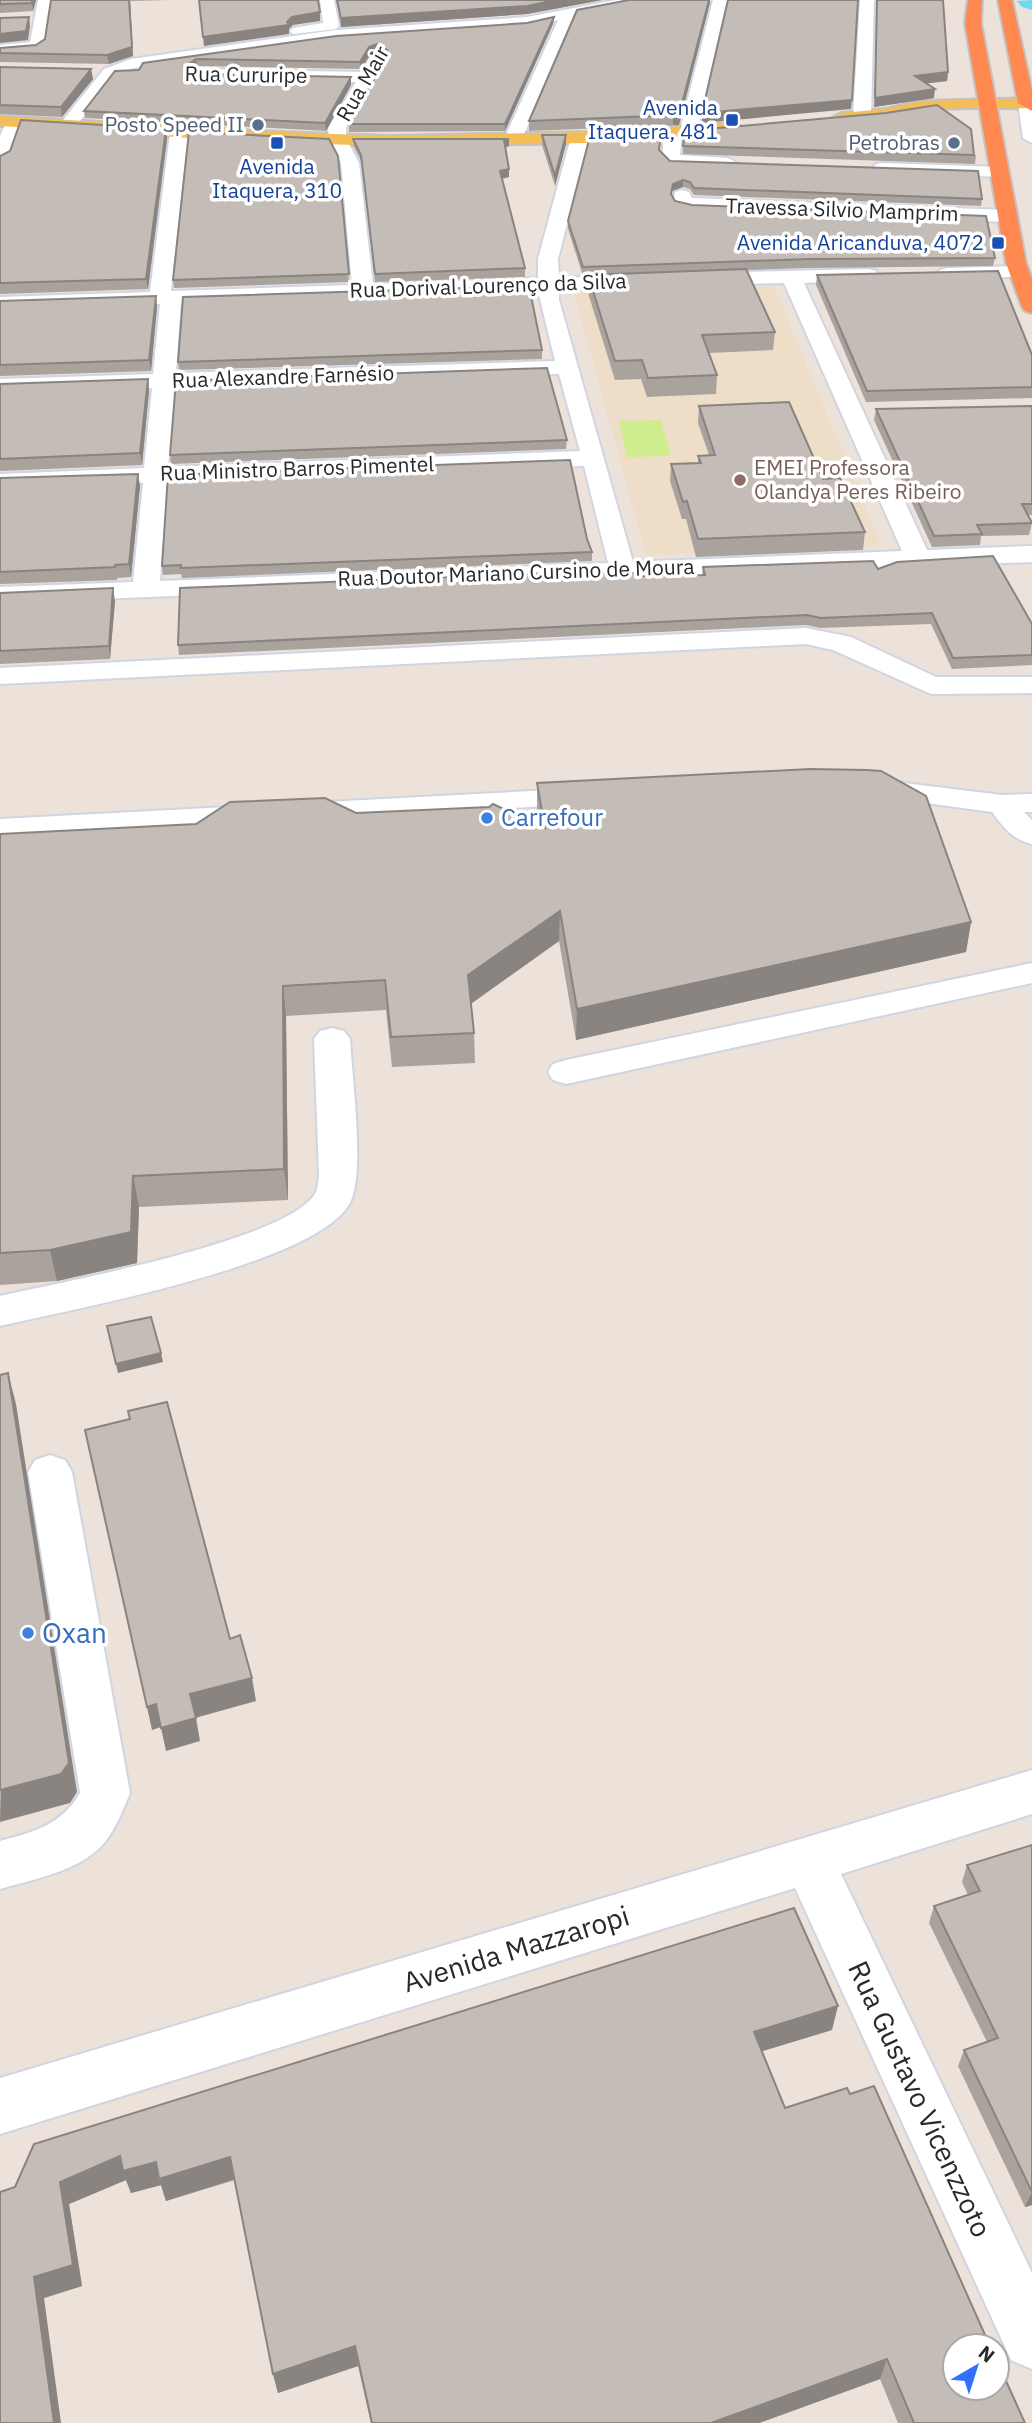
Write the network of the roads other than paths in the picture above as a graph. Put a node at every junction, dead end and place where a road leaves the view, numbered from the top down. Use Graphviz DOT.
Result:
graph roads {
  1 [pos="45,0"];
  2 [pos="327,0"];
  3 [pos="603,0"];
  4 [pos="639,0"];
  5 [pos="720,0"];
  6 [pos="867,0"];
  7 [pos="965,0"];
  8 [pos="975,0"];
  9 [pos="1005,0"];
  10 [pos="567,8"];
  11 [pos="537,14"];
  12 [pos="381,18"];
  13 [pos="973,23"];
  14 [pos="395,31"];
  15 [pos="268,35"];
  16 [pos="0,50"];
  17 [pos="103,72"];
  18 [pos="367,77"];
  19 [pos="988,109"];
  20 [pos="1030,109"];
  21 [pos="862,116"];
  22 [pos="821,120"];
  23 [pos="7,122"];
  24 [pos="68,125"];
  25 [pos="755,126"];
  26 [pos="681,132"];
  27 [pos="179,133"];
  28 [pos="580,137"];
  29 [pos="1032,138"];
  30 [pos="513,139"];
  31 [pos="338,140"];
  32 [pos="0,160"];
  33 [pos="746,164"];
  34 [pos="867,168"];
  35 [pos="1000,172"];
  36 [pos="682,196"];
  37 [pos="1007,216"];
  38 [pos="1019,272"];
  39 [pos="920,274"];
  40 [pos="895,275"];
  41 [pos="791,276"];
  42 [pos="547,284"];
  43 [pos="363,291"];
  44 [pos="165,297"];
  45 [pos="0,303"];
  46 [pos="1032,307"];
  47 [pos="566,367"];
  48 [pos="164,381"];
  49 [pos="0,386"];
  50 [pos="876,411"];
  51 [pos="852,412"];
  52 [pos="594,458"];
  53 [pos="156,474"];
  54 [pos="0,481"];
  55 [pos="1032,554"];
  56 [pos="917,557"];
  57 [pos="622,569"];
  58 [pos="146,589"];
  59 [pos="0,596"];
  60 [pos="0,676"];
  61 [pos="1032,685"];
  62 [pos="841,787"];
  63 [pos="622,796"];
  64 [pos="1017,803"];
  65 [pos="0,828"];
  66 [pos="1032,835"];
  67 [pos="1032,973"];
  68 [pos="332,1039"];
  69 [pos="566,1072"];
  70 [pos="0,1311"];
  71 [pos="50,1472"];
  72 [pos="1032,1791"];
  73 [pos="808,1860"];
  74 [pos="0,1866"];
  75 [pos="0,2106"];
  76 [pos="1032,2339"];
  1 -- 16 [label="street"];
  2 -- 15 [label="street"];
  3 -- 11 [label="street"];
  4 -- 10 [label="street"];
  5 -- 26 [label="street"];
  6 -- 21 [label="street"];
  7 -- 13 [label="main road"];
  8 -- 13 [label="highway"];
  9 -- 20 [label="highway"];
  10 -- 11 [label="street"];
  10 -- 14 [label="street"];
  10 -- 30 [label="street"];
  11 -- 12 [label="street"];
  13 -- 19 [label="highway"];
  14 -- 17 [label="street"];
  14 -- 18 [label="street, Rua Mair"];
  17 -- 18 [label="street, Rua Cururipe"];
  17 -- 24 [label="street"];
  18 -- 31 [label="street, Rua Mair"];
  19 -- 20 [label="main road"];
  19 -- 21 [label="main road"];
  19 -- 35 [label="highway"];
  20 -- 29 [label="street"];
  21 -- 22 [label="main road"];
  23 -- 24 [label="main road"];
  23 -- 32 [label="street"];
  24 -- 27 [label="main road"];
  25 -- 26 [label="main road"];
  26 -- 28 [label="main road"];
  26 -- 33 [label="street"];
  27 -- 31 [label="main road"];
  27 -- 44 [label="street"];
  28 -- 30 [label="main road"];
  28 -- 42 [label="street"];
  30 -- 31 [label="main road"];
  31 -- 43 [label="street"];
  34 -- 35 [label="street"];
  35 -- 37 [label="highway"];
  36 -- 37 [label="street, Travessa Silvio Mamprim"];
  37 -- 38 [label="highway"];
  38 -- 39 [label="street"];
  38 -- 46 [label="highway"];
  40 -- 41 [label="street, Rua Dorival Lourenço da Silva"];
  41 -- 42 [label="street, Rua Dorival Lourenço da Silva"];
  41 -- 51 [label="street"];
  42 -- 43 [label="street, Rua Dorival Lourenço da Silva"];
  42 -- 47 [label="street"];
  43 -- 44 [label="street, Rua Dorival Lourenço da Silva"];
  44 -- 45 [label="street, Rua Dorival Lourenço da Silva"];
  44 -- 48 [label="street"];
  47 -- 48 [label="street, Rua Alexandre Farnésio"];
  47 -- 52 [label="street"];
  48 -- 49 [label="street, Rua Alexandre Farnésio"];
  48 -- 53 [label="street"];
  50 -- 51 [label="street"];
  51 -- 56 [label="street"];
  52 -- 53 [label="street, Rua Ministro Barros Pimentel"];
  52 -- 57 [label="street"];
  53 -- 54 [label="street, Rua Ministro Barros Pimentel"];
  53 -- 58 [label="street"];
  55 -- 56 [label="street, Rua Doutor Mariano Cursino de Moura"];
  56 -- 57 [label="street, Rua Doutor Mariano Cursino de Moura"];
  57 -- 58 [label="street, Rua Doutor Mariano Cursino de Moura"];
  58 -- 59 [label="street, Rua Doutor Mariano Cursino de Moura"];
  60 -- 61 [label="street"];
  62 -- 64 [label="street"];
  63 -- 65 [label="street"];
  64 -- 66 [label="street"];
  67 -- 69 [label="street"];
  68 -- 70 [label="street"];
  71 -- 74 [label="street"];
  72 -- 73 [label="street, Avenida Mazzaropi"];
  73 -- 75 [label="street, Avenida Mazzaropi"];
  73 -- 76 [label="street, Rua Gustavo Vicenzzoto"];
}
